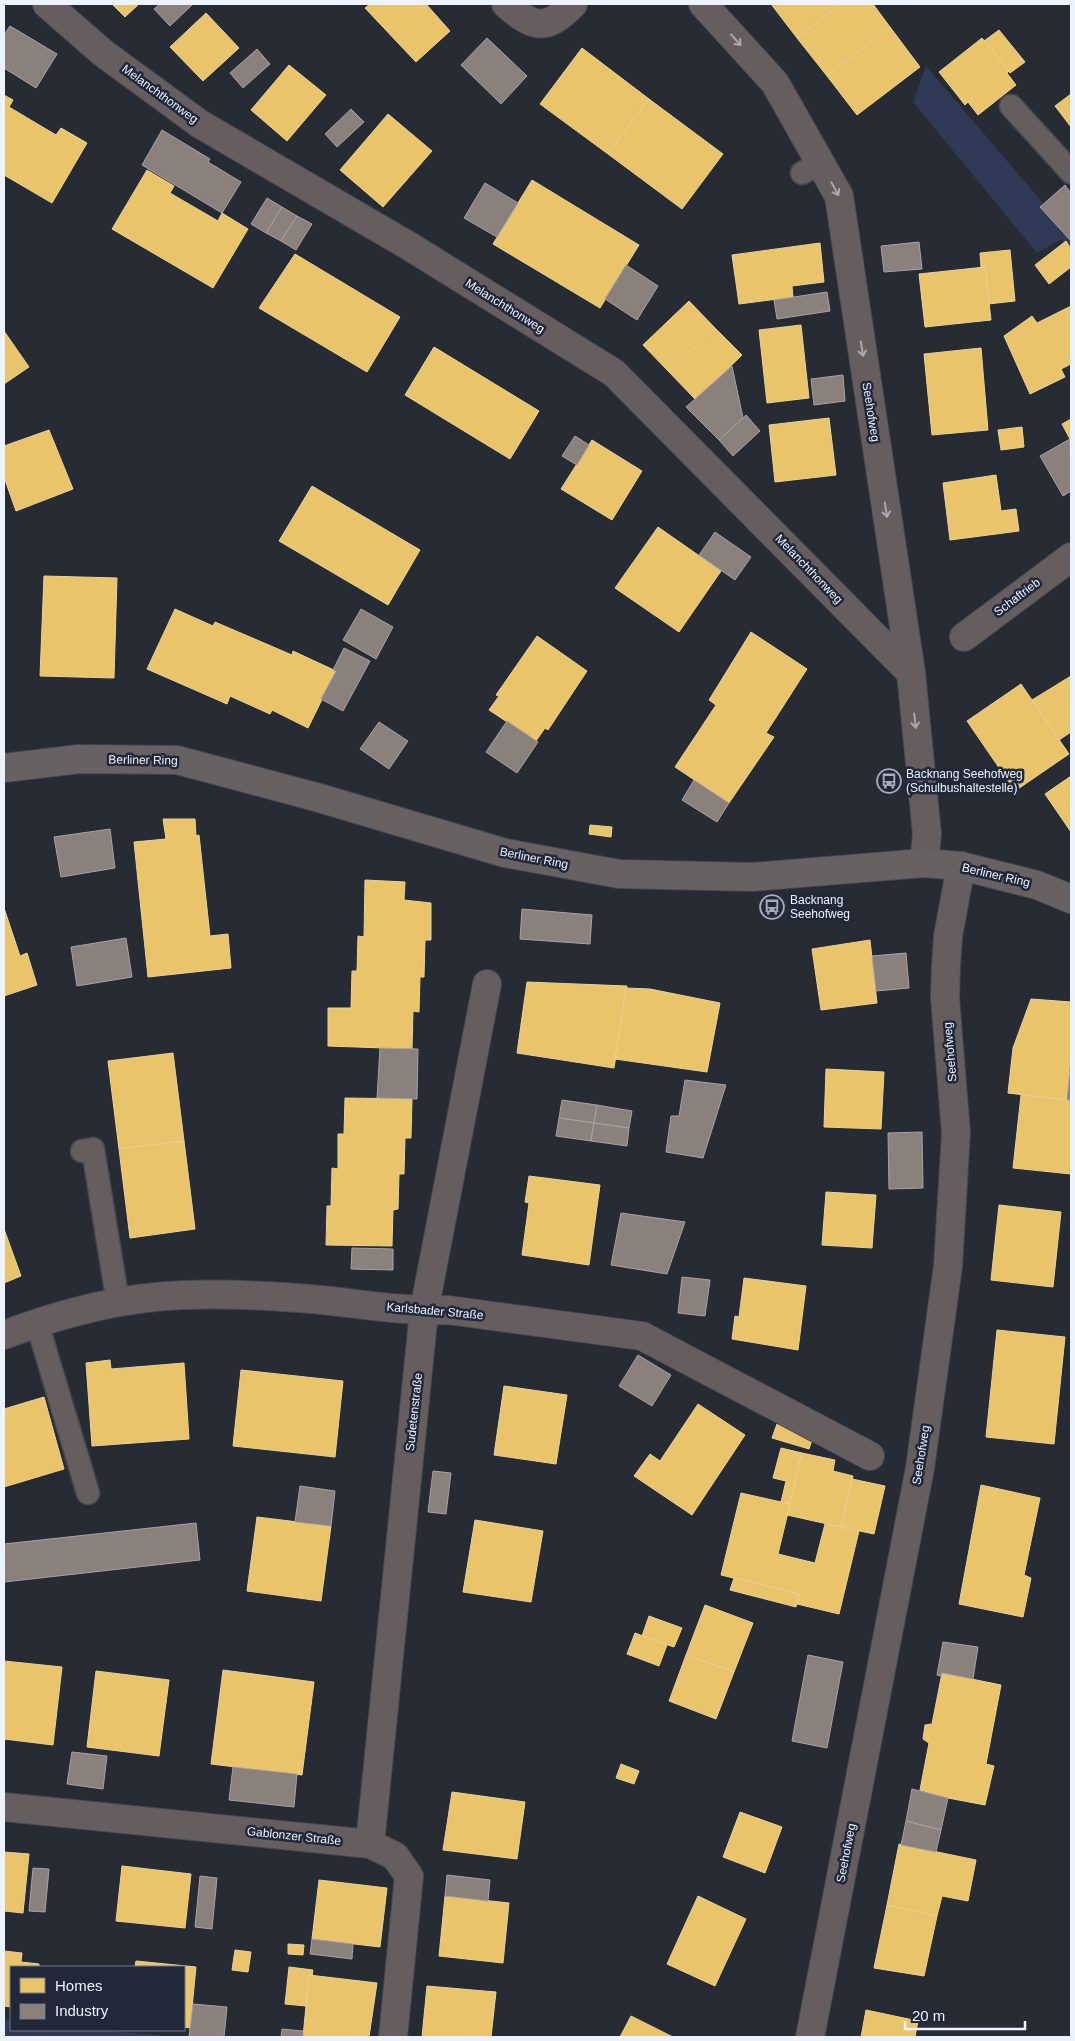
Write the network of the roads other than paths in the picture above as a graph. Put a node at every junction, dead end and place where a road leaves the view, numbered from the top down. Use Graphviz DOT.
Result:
graph roads {
  1 [pos="47,4"];
  2 [pos="506,4"];
  3 [pos="573,4"];
  4 [pos="704,4"];
  5 [pos="1011,106"];
  6 [pos="1071,172"];
  7 [pos="1071,557"];
  8 [pos="964,637"];
  9 [pos="910,673"];
  10 [pos="4,768"];
  11 [pos="924,863"];
  12 [pos="961,866"];
  13 [pos="1071,899"];
  14 [pos="487,984"];
  15 [pos="82,1151"];
  16 [pos="118,1303"];
  17 [pos="424,1311"];
  18 [pos="16,1327"];
  19 [pos="870,1456"];
  20 [pos="88,1493"];
  21 [pos="4,1807"];
  22 [pos="370,1844"];
  23 [pos="392,2037"];
  24 [pos="810,2037"];
  1 -- 9 [label="street, Melanchthonweg"];
  2 -- 3 [label="street"];
  4 -- 9 [label="street, Seehofweg, one-way"];
  5 -- 6 [label="lane"];
  7 -- 8 [label="street, Schaftrieb"];
  9 -- 11 [label="street, Seehofweg, one-way"];
  10 -- 11 [label="street, Berliner Ring"];
  11 -- 12 [label="street, Berliner Ring"];
  12 -- 13 [label="street, Berliner Ring"];
  12 -- 24 [label="street, Seehofweg"];
  14 -- 17 [label="street, Sudetenstraße"];
  15 -- 16 [label="lane"];
  16 -- 17 [label="street, Karlsbader Straße"];
  16 -- 18 [label="street, Karlsbader Straße"];
  17 -- 19 [label="street, Karlsbader Straße"];
  17 -- 22 [label="street, Sudetenstraße"];
  18 -- 20 [label="lane"];
  21 -- 22 [label="street, Gablonzer Straße"];
  22 -- 23 [label="street, Gablonzer Straße"];
}
